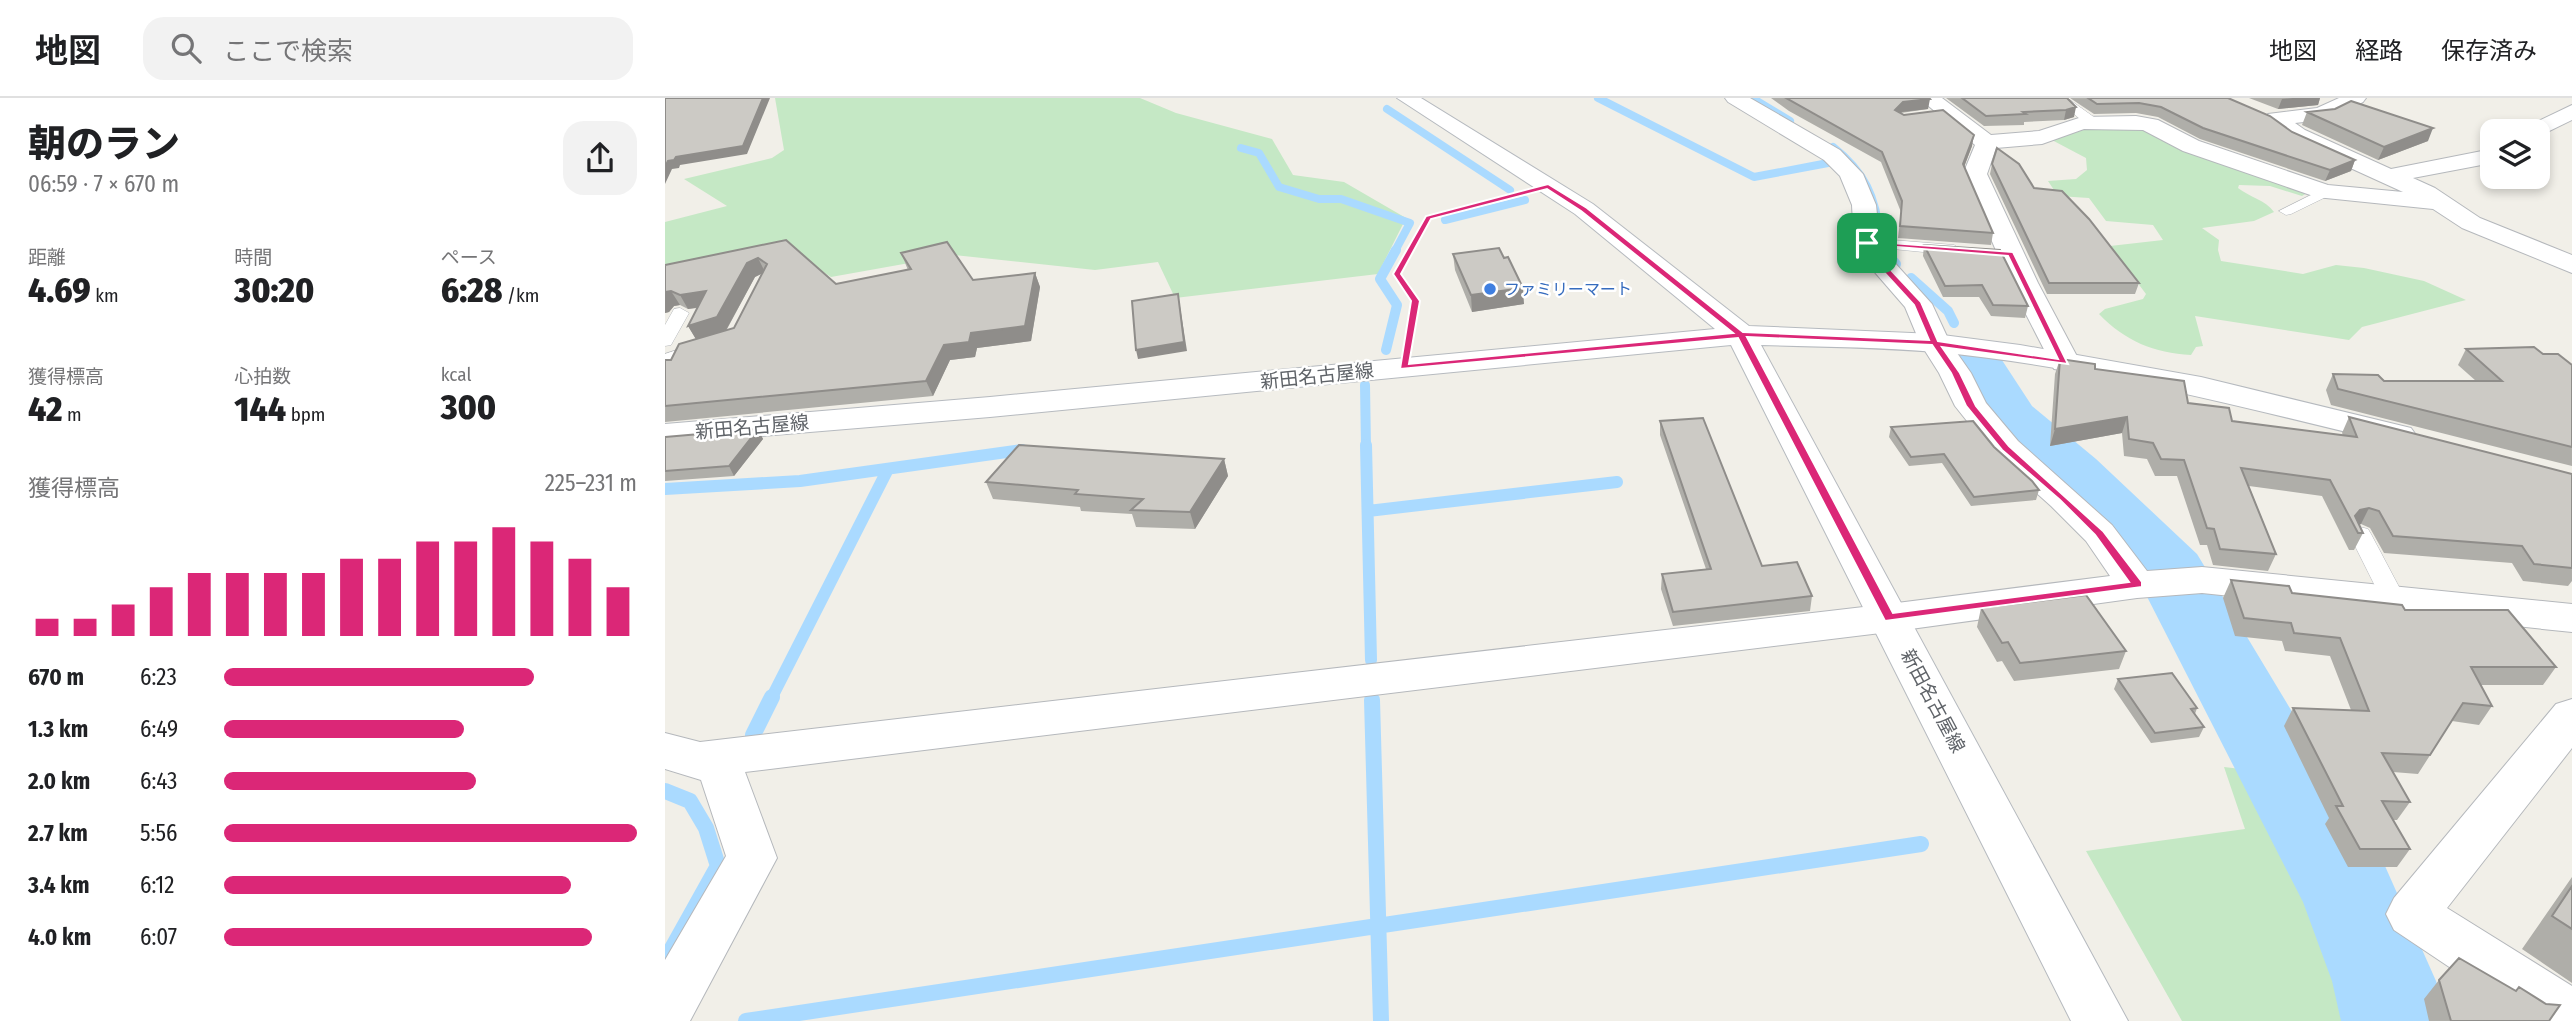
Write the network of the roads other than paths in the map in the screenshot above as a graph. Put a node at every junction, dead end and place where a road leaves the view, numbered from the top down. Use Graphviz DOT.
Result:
graph roads {
  1 [pos="1407,98"];
  2 [pos="1735,98"];
  3 [pos="2357,98"];
  4 [pos="2070,104"];
  5 [pos="1934,109"];
  6 [pos="2255,111"];
  7 [pos="2570,114"];
  8 [pos="2276,119"];
  9 [pos="2093,123"];
  10 [pos="2550,124"];
  11 [pos="2297,135"];
  12 [pos="1986,142"];
  13 [pos="2207,151"];
  14 [pos="2480,158"];
  15 [pos="2390,176"];
  16 [pos="2325,192"];
  17 [pos="2438,202"];
  18 [pos="2286,211"];
  19 [pos="1867,243"];
  20 [pos="1971,251"];
  21 [pos="2572,265"];
  22 [pos="680,313"];
  23 [pos="1741,335"];
  24 [pos="665,341"];
  25 [pos="722,341"];
  26 [pos="1935,343"];
  27 [pos="665,360"];
  28 [pos="2065,362"];
  29 [pos="665,434"];
  30 [pos="2427,442"];
  31 [pos="2360,534"];
  32 [pos="2144,584"];
  33 [pos="2394,600"];
  34 [pos="1889,618"];
  35 [pos="2572,618"];
  36 [pos="2572,716"];
  37 [pos="682,755"];
  38 [pos="665,1012"];
  39 [pos="2572,1017"];
  40 [pos="2100,1021"];
  1 -- 23 [label="street"];
  2 -- 19 [label="street"];
  3 -- 8 [label="street"];
  4 -- 9 [label="lane"];
  5 -- 12 [label="street"];
  6 -- 8 [label="street"];
  7 -- 10 [label="street"];
  8 -- 11 [label="street"];
  9 -- 12 [label="street"];
  9 -- 13 [label="street"];
  11 -- 13 [label="street"];
  11 -- 15 [label="street"];
  12 -- 28 [label="street"];
  13 -- 16 [label="street"];
  14 -- 15 [label="street"];
  15 -- 17 [label="street"];
  16 -- 17 [label="street"];
  16 -- 18 [label="lane"];
  17 -- 21 [label="street"];
  19 -- 20 [label="lane"];
  19 -- 26 [label="street"];
  22 -- 24 [label="lane"];
  23 -- 26 [label="street"];
  23 -- 29 [label="street, 新田名古屋線"];
  23 -- 34 [label="street, 新田名古屋線"];
  25 -- 27 [label="lane"];
  26 -- 28 [label="street"];
  26 -- 32 [label="street"];
  28 -- 30 [label="street"];
  31 -- 33 [label="lane"];
  32 -- 33 [label="street"];
  32 -- 34 [label="street"];
  33 -- 35 [label="street"];
  34 -- 37 [label="street"];
  34 -- 40 [label="street, 新田名古屋線"];
  36 -- 39 [label="street"];
  37 -- 38 [label="street"];
}
